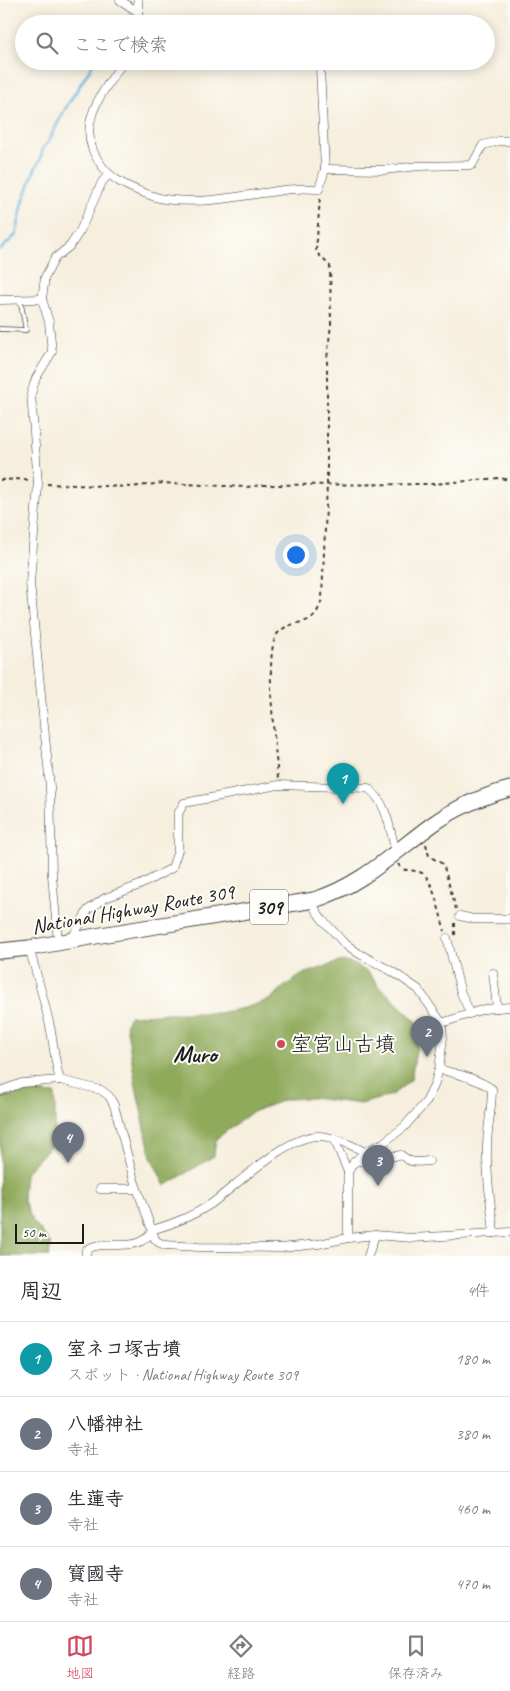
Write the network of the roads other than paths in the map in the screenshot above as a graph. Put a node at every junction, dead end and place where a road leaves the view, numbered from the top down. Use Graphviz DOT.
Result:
graph roads {
  1 [pos="120,0"];
  2 [pos="138,8"];
  3 [pos="118,70"];
  4 [pos="320,70"];
  5 [pos="510,141"];
  6 [pos="326,169"];
  7 [pos="109,174"];
  8 [pos="42,298"];
  9 [pos="20,299"];
  10 [pos="0,300"];
  11 [pos="0,329"];
  12 [pos="510,788"];
  13 [pos="394,855"];
  14 [pos="314,900"];
  15 [pos="460,916"];
  16 [pos="510,919"];
  17 [pos="447,938"];
  18 [pos="64,941"];
  19 [pos="29,948"];
  20 [pos="0,950"];
  21 [pos="493,973"];
  22 [pos="510,1007"];
  23 [pos="498,1008"];
  24 [pos="470,1013"];
  25 [pos="442,1023"];
  26 [pos="439,1069"];
  27 [pos="60,1080"];
  28 [pos="0,1091"];
  29 [pos="334,1139"];
  30 [pos="366,1152"];
  31 [pos="429,1161"];
  32 [pos="354,1162"];
  33 [pos="348,1172"];
  34 [pos="136,1189"];
  35 [pos="100,1190"];
  36 [pos="152,1230"];
  37 [pos="510,1232"];
  38 [pos="494,1233"];
  39 [pos="375,1235"];
  40 [pos="348,1238"];
  41 [pos="282,1252"];
  42 [pos="86,1256"];
  43 [pos="368,1256"];
  1 -- 2 [label="street"];
  3 -- 7 [label="street"];
  4 -- 6 [label="street"];
  5 -- 6 [label="street"];
  6 -- 7 [label="street"];
  7 -- 8 [label="street"];
  8 -- 9 [label="street"];
  8 -- 18 [label="street"];
  9 -- 10 [label="street"];
  9 -- 11 [label="lane"];
  12 -- 13 [label="highway, National Highway Route 309 / 309"];
  13 -- 14 [label="highway, National Highway Route 309 / 309"];
  13 -- 18 [label="street"];
  14 -- 18 [label="highway, National Highway Route 309 / 309"];
  14 -- 25 [label="street"];
  15 -- 16 [label="street"];
  17 -- 24 [label="street"];
  18 -- 19 [label="highway, National Highway Route 309 / 309"];
  19 -- 20 [label="highway, National Highway Route 309 / 309"];
  19 -- 27 [label="street"];
  21 -- 23 [label="street"];
  22 -- 23 [label="street"];
  23 -- 24 [label="street"];
  24 -- 25 [label="street"];
  25 -- 26 [label="street"];
  26 -- 30 [label="street"];
  26 -- 38 [label="street"];
  27 -- 28 [label="street"];
  27 -- 34 [label="street"];
  29 -- 30 [label="street"];
  29 -- 33 [label="street"];
  29 -- 36 [label="street"];
  30 -- 32 [label="street"];
  31 -- 32 [label="street"];
  32 -- 33 [label="street"];
  33 -- 40 [label="street"];
  34 -- 35 [label="street"];
  34 -- 36 [label="street"];
  36 -- 41 [label="street"];
  36 -- 42 [label="street"];
  37 -- 38 [label="street"];
  38 -- 39 [label="street"];
  39 -- 40 [label="street"];
  39 -- 43 [label="street"];
  40 -- 41 [label="street"];
}
